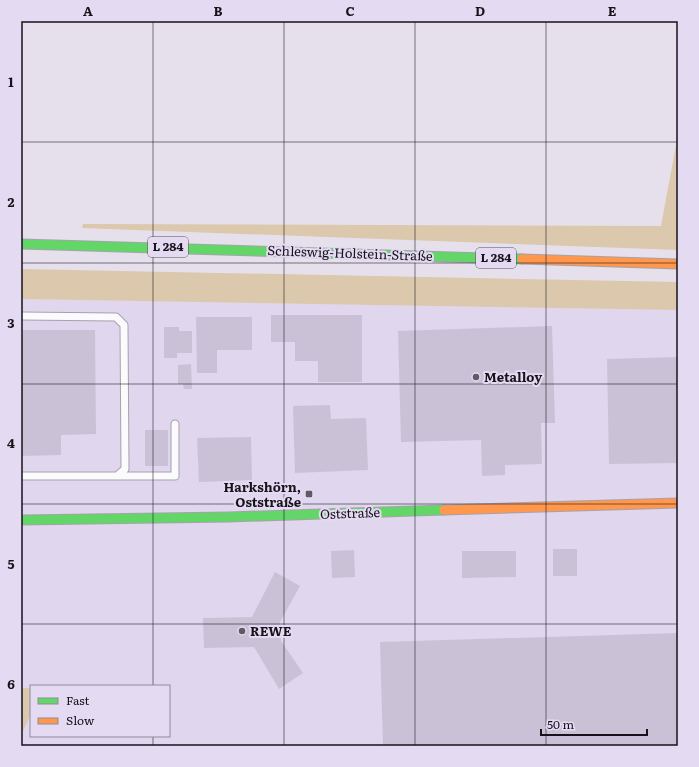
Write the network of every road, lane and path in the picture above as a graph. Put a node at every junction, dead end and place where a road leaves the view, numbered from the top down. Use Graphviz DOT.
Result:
graph roads {
  1 [pos="678,178"];
  2 [pos="678,196"];
  3 [pos="21,244"];
  4 [pos="678,264"];
  5 [pos="21,316"];
  6 [pos="175,424"];
  7 [pos="21,476"];
  8 [pos="117,476"];
  9 [pos="678,503"];
  10 [pos="21,520"];
  1 -- 2 [label="path"];
  3 -- 4 [label="main road, Schleswig-Holstein-Straße / L 284"];
  5 -- 8 [label="lane"];
  6 -- 8 [label="lane"];
  7 -- 8 [label="lane"];
  9 -- 10 [label="main road, Oststraße"];
}
